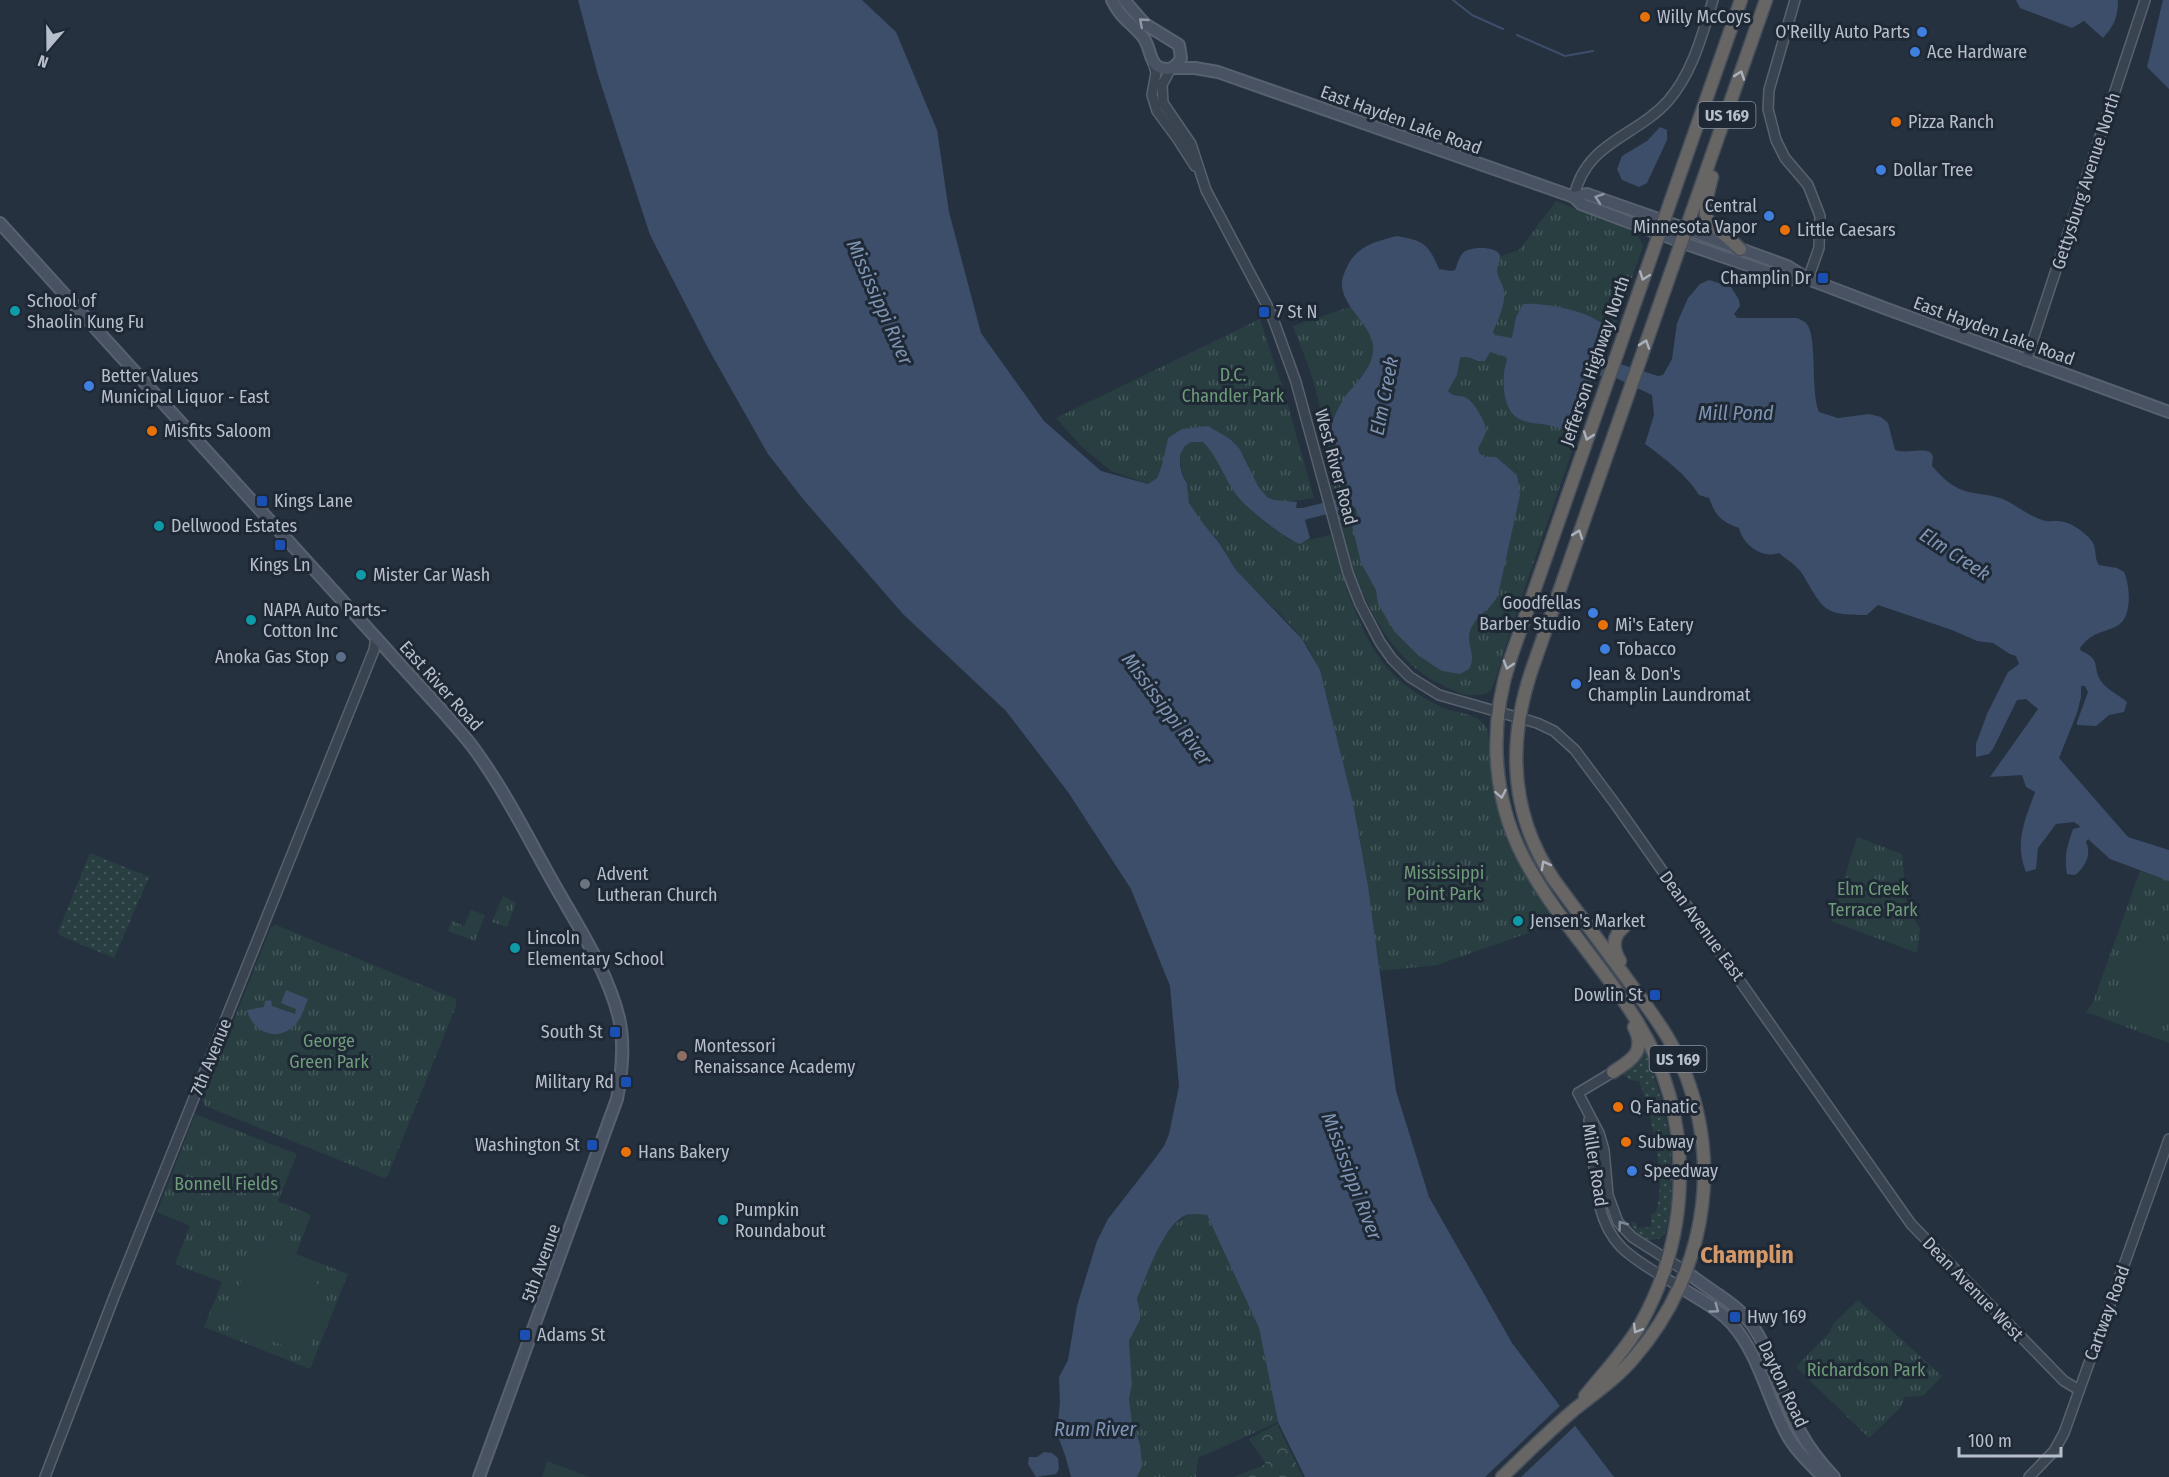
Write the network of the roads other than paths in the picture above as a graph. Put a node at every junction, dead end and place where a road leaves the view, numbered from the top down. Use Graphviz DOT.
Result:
graph roads {
  1 [pos="1113,0"];
  2 [pos="1124,0"];
  3 [pos="1713,0"];
  4 [pos="1741,0"];
  5 [pos="1766,0"];
  6 [pos="1795,0"];
  7 [pos="2145,0"];
  8 [pos="1168,38"];
  9 [pos="1181,48"];
  10 [pos="1152,57"];
  11 [pos="1172,68"];
  12 [pos="1218,72"];
  13 [pos="1726,117"];
  14 [pos="1199,173"];
  15 [pos="1574,197"];
  16 [pos="0,223"];
  17 [pos="1672,231"];
  18 [pos="1740,249"];
  19 [pos="1808,279"];
  20 [pos="2026,361"];
  21 [pos="2169,412"];
  22 [pos="376,638"];
  23 [pos="1497,712"];
  24 [pos="1518,718"];
  25 [pos="1624,927"];
  26 [pos="1598,965"];
  27 [pos="1660,1025"];
  28 [pos="623,1057"];
  29 [pos="1613,1072"];
  30 [pos="1588,1114"];
  31 [pos="2169,1139"];
  32 [pos="1876,1178"];
  33 [pos="1668,1260"];
  34 [pos="1687,1272"];
  35 [pos="1663,1276"];
  36 [pos="1680,1287"];
  37 [pos="2079,1390"];
  38 [pos="1575,1409"];
  39 [pos="45,1477"];
  40 [pos="479,1477"];
  41 [pos="1502,1477"];
  42 [pos="1823,1477"];
  43 [pos="1834,1477"];
  44 [pos="2029,1477"];
  1 -- 10 [label="main road"];
  8 -- 2 [label="main road, one-way"];
  3 -- 15 [label="street"];
  4 -- 17 [label="highway, Jefferson Highway North / US 169"];
  13 -- 5 [label="highway, Jefferson Highway North / US 169, one-way"];
  6 -- 19 [label="street"];
  7 -- 20 [label="street, Gettysburg Avenue North"];
  8 -- 9 [label="main road"];
  8 -- 10 [label="main road"];
  9 -- 11 [label="main road"];
  9 -- 12 [label="main road, East Hayden Lake Road"];
  10 -- 11 [label="main road"];
  10 -- 14 [label="street, West River Road"];
  11 -- 12 [label="main road, East Hayden Lake Road"];
  11 -- 14 [label="street, West River Road"];
  12 -- 15 [label="main road, East Hayden Lake Road"];
  13 -- 17 [label="highway, Jefferson Highway North / US 169"];
  13 -- 18 [label="highway"];
  14 -- 23 [label="street, West River Road"];
  15 -- 17 [label="main road, East Hayden Lake Road"];
  16 -- 22 [label="main road, East River Road"];
  17 -- 18 [label="main road, East Hayden Lake Road"];
  17 -- 19 [label="main road, East Hayden Lake Road"];
  17 -- 23 [label="highway, Jefferson Highway North / US 169, one-way"];
  24 -- 17 [label="highway, Jefferson Highway North / US 169, one-way"];
  18 -- 19 [label="main road, East Hayden Lake Road"];
  19 -- 20 [label="main road, East Hayden Lake Road"];
  20 -- 21 [label="main road, East Hayden Lake Road"];
  22 -- 28 [label="main road, East River Road"];
  22 -- 39 [label="street, 7th Avenue"];
  23 -- 24 [label="street, Dean Avenue East"];
  23 -- 26 [label="highway, Jefferson Highway North / US 169, one-way"];
  27 -- 24 [label="highway, US 169, one-way"];
  24 -- 32 [label="street, Dean Avenue East"];
  25 -- 27 [label="highway"];
  26 -- 29 [label="highway"];
  26 -- 33 [label="highway, US 169"];
  27 -- 34 [label="highway, US 169"];
  28 -- 40 [label="main road, 5th Avenue"];
  29 -- 30 [label="street, Miller Road"];
  33 -- 30 [label="street, Miller Road, one-way"];
  30 -- 35 [label="street, Miller Road"];
  31 -- 37 [label="street, Cartway Road"];
  32 -- 37 [label="street, Dean Avenue West"];
  33 -- 34 [label="street, Miller Road"];
  33 -- 35 [label="highway, US 169"];
  34 -- 36 [label="highway, US 169"];
  34 -- 43 [label="main road, Dayton Road"];
  35 -- 36 [label="street, Miller Road"];
  35 -- 38 [label="highway, US 169, one-way"];
  36 -- 38 [label="highway, US 169"];
  36 -- 42 [label="main road, Dayton Road, one-way"];
  37 -- 44 [label="street, Cartway Road"];
  38 -- 41 [label="highway, US 169"];
}
